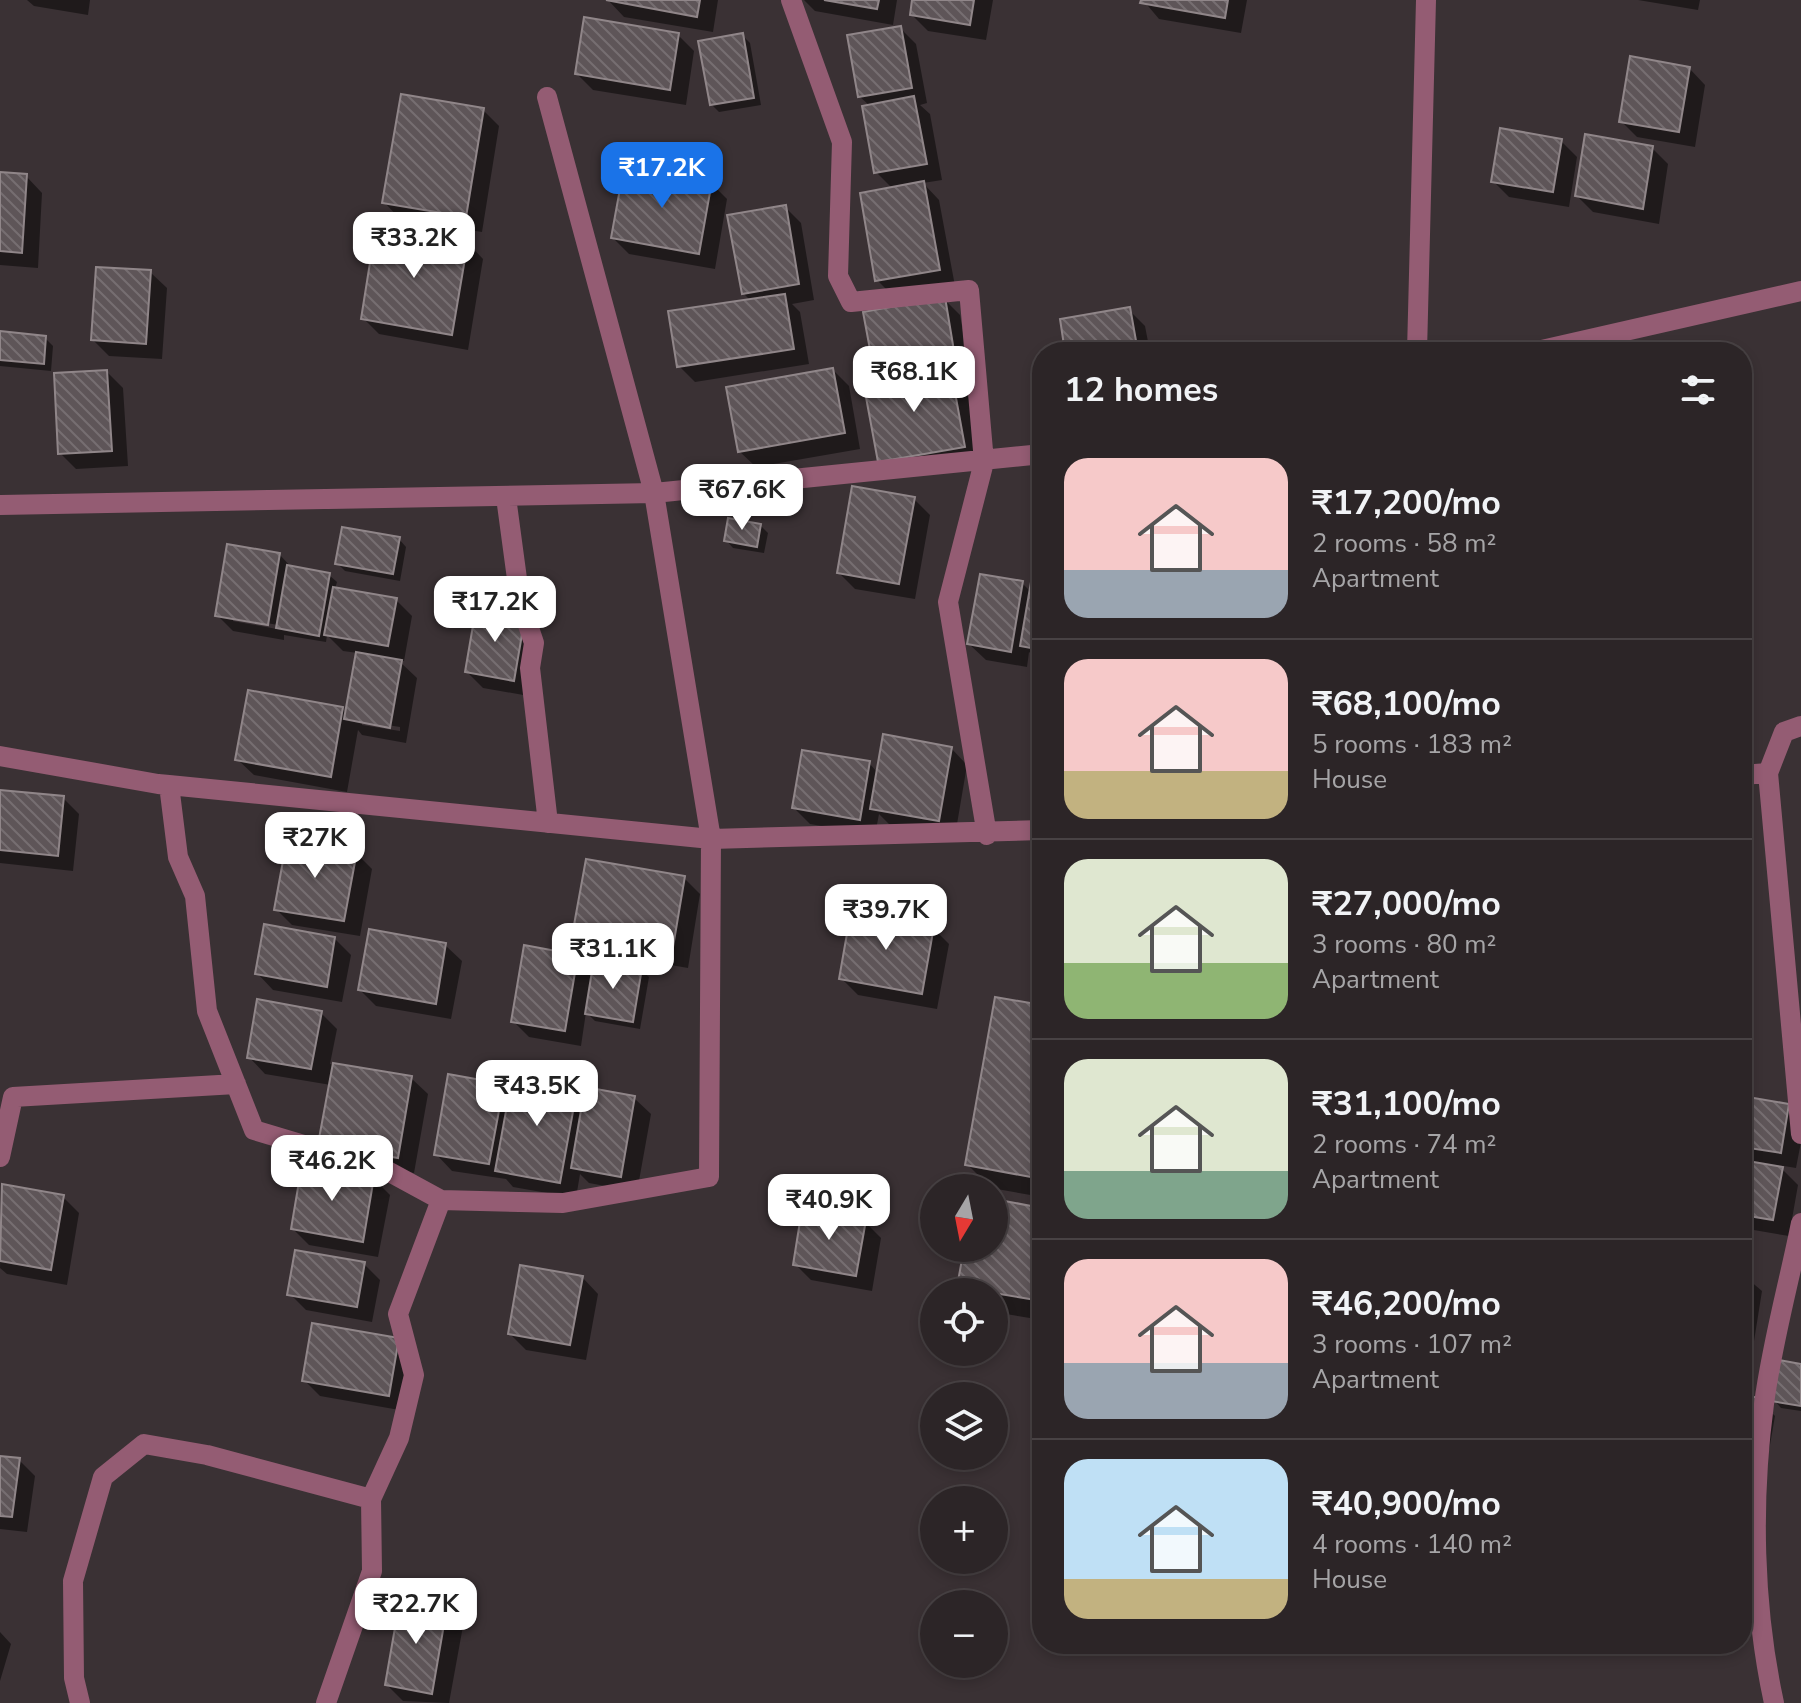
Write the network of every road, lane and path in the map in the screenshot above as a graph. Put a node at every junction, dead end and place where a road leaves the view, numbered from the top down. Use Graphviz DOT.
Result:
graph roads {
  1 [pos="791,0"];
  2 [pos="1426,0"];
  3 [pos="547,97"];
  4 [pos="1801,291"];
  5 [pos="1417,342"];
  6 [pos="1577,342"];
  7 [pos="1032,455"];
  8 [pos="984,462"];
  9 [pos="654,493"];
  10 [pos="506,497"];
  11 [pos="0,505"];
  12 [pos="1801,726"];
  13 [pos="0,756"];
  14 [pos="1768,773"];
  15 [pos="1752,774"];
  16 [pos="169,785"];
  17 [pos="548,823"];
  18 [pos="1032,831"];
  19 [pos="987,835"];
  20 [pos="711,839"];
  21 [pos="236,1084"];
  22 [pos="1801,1134"];
  23 [pos="0,1157"];
  24 [pos="441,1200"];
  25 [pos="1801,1223"];
  26 [pos="371,1499"];
  27 [pos="80,1703"];
  28 [pos="326,1703"];
  29 [pos="1774,1703"];
  1 -- 8 [label="street"];
  2 -- 5 [label="street"];
  3 -- 9 [label="street"];
  4 -- 6 [label="street"];
  7 -- 8 [label="street"];
  8 -- 9 [label="street"];
  8 -- 19 [label="street"];
  9 -- 10 [label="street"];
  9 -- 20 [label="street"];
  10 -- 11 [label="street"];
  10 -- 17 [label="street"];
  12 -- 14 [label="street"];
  13 -- 16 [label="street"];
  14 -- 15 [label="street"];
  14 -- 22 [label="street"];
  16 -- 17 [label="street"];
  16 -- 21 [label="street"];
  17 -- 20 [label="street"];
  18 -- 19 [label="street"];
  19 -- 20 [label="street"];
  20 -- 24 [label="street"];
  21 -- 23 [label="street"];
  21 -- 24 [label="street"];
  24 -- 26 [label="street"];
  25 -- 29 [label="street"];
  26 -- 27 [label="street"];
  26 -- 28 [label="street"];
}
